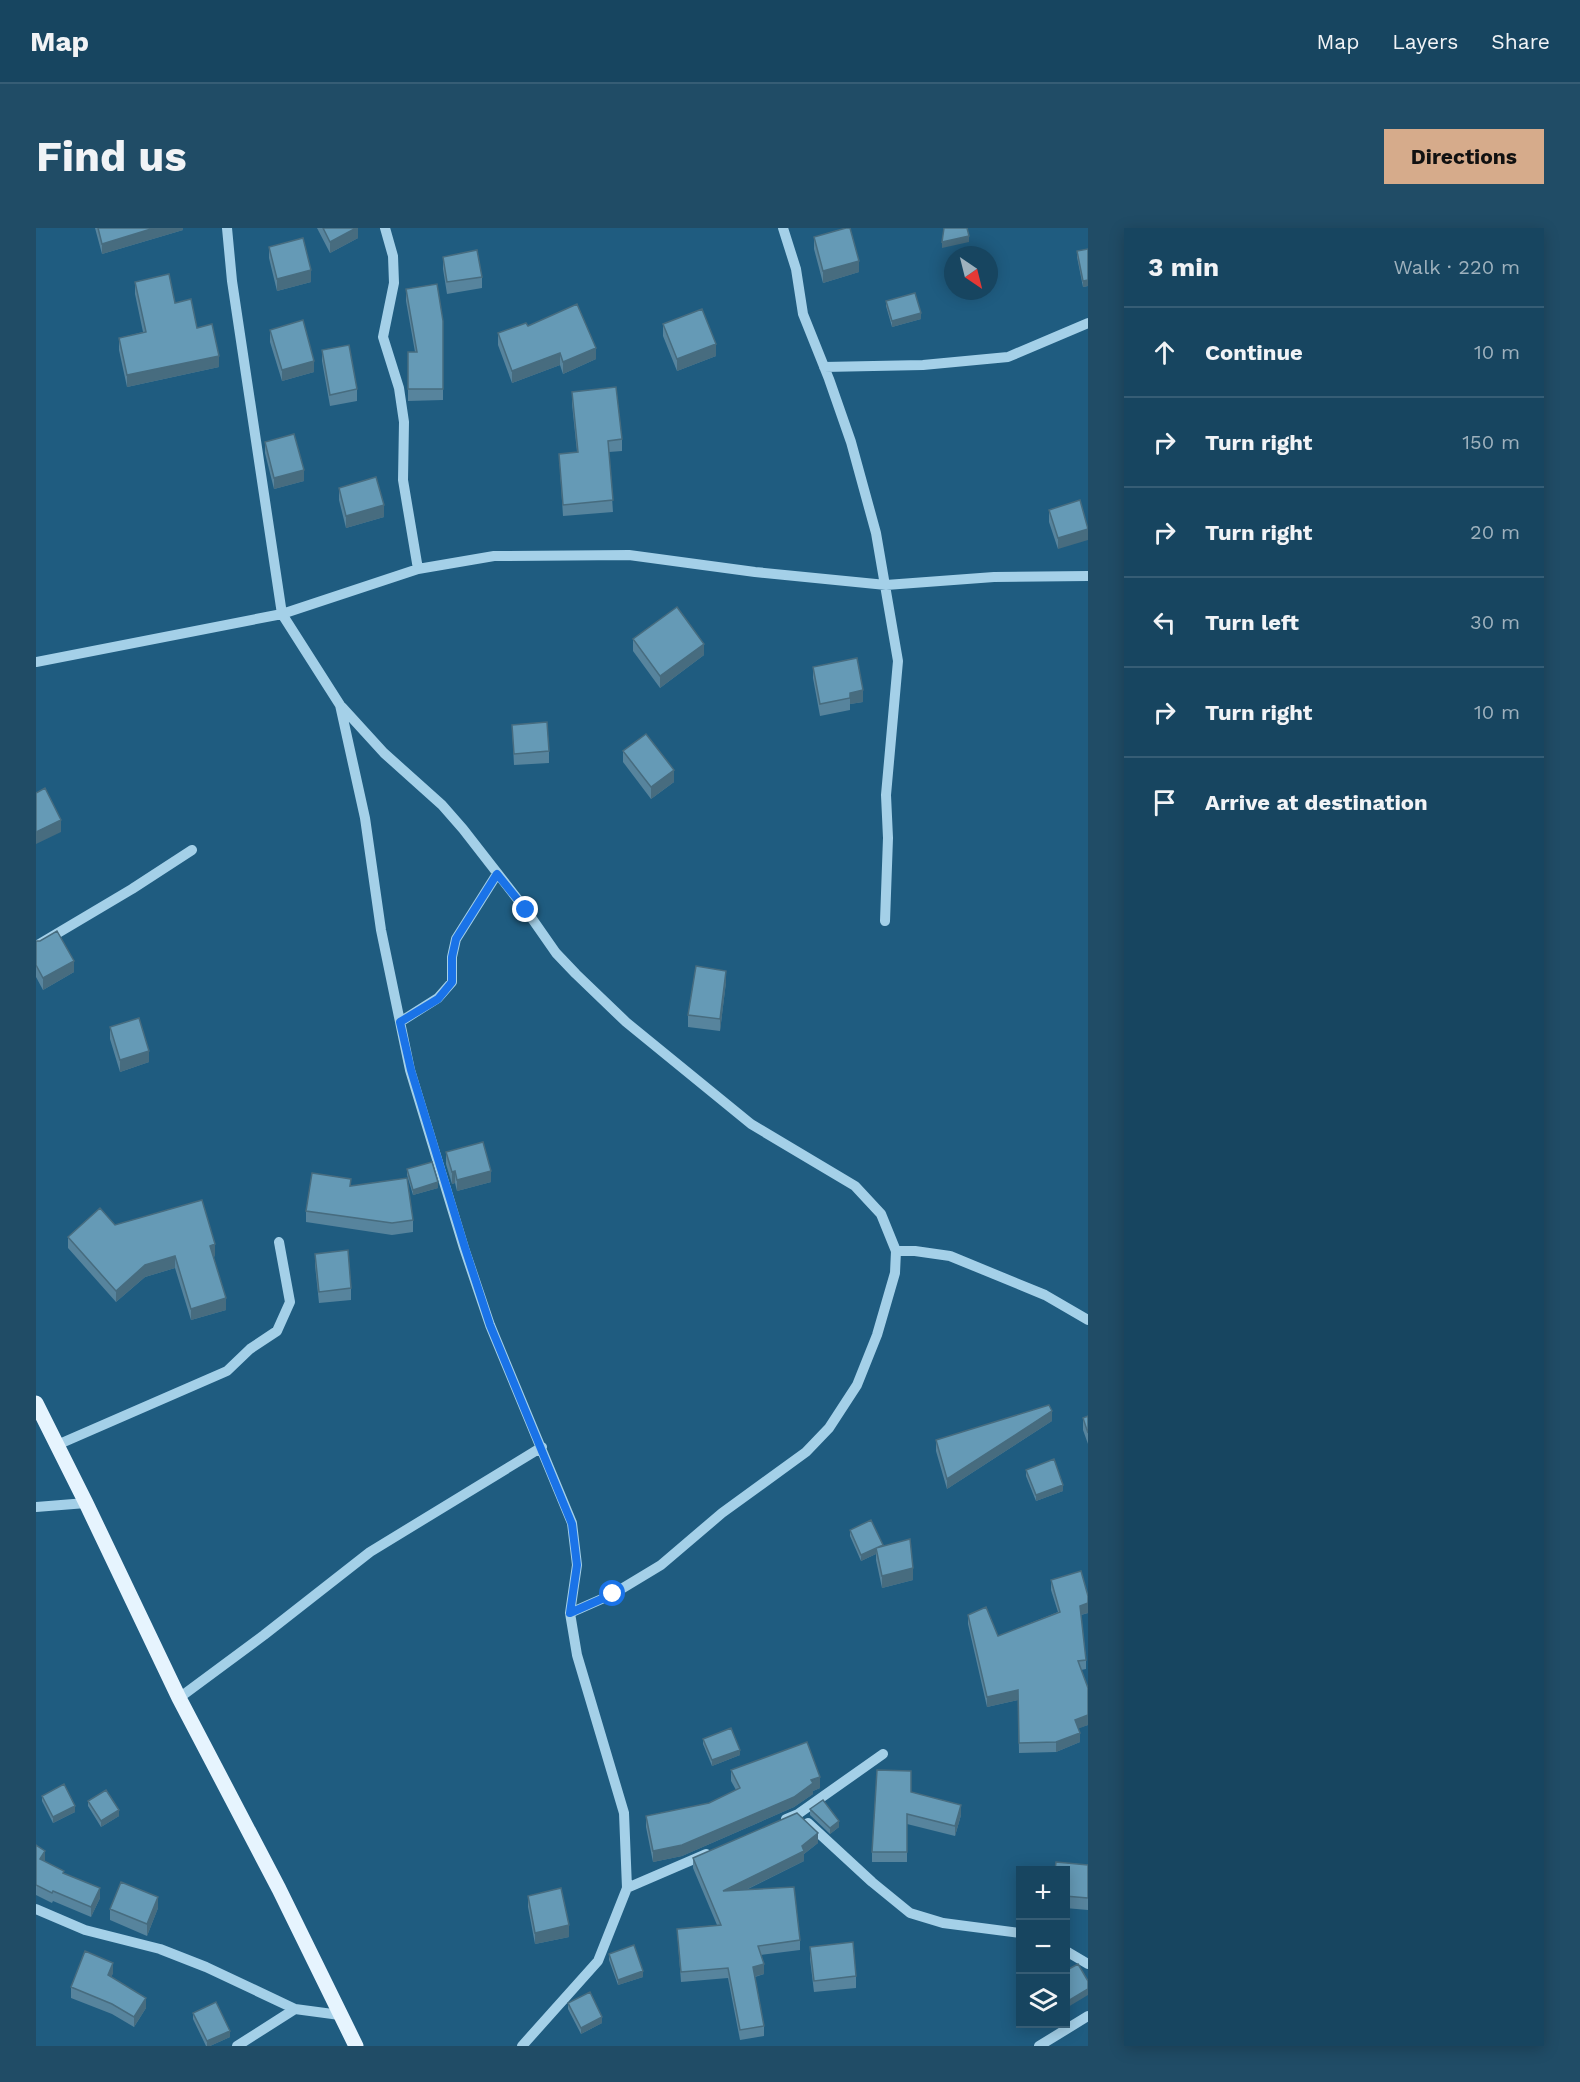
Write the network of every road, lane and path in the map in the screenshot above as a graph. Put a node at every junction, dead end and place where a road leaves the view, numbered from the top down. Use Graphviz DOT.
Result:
graph roads {
  1 [pos="227,228"];
  2 [pos="385,228"];
  3 [pos="783,228"];
  4 [pos="1088,323"];
  5 [pos="824,367"];
  6 [pos="418,569"];
  7 [pos="1088,576"];
  8 [pos="886,585"];
  9 [pos="282,614"];
  10 [pos="36,662"];
  11 [pos="340,705"];
  12 [pos="192,850"];
  13 [pos="497,874"];
  14 [pos="885,921"];
  15 [pos="36,946"];
  16 [pos="400,1022"];
  17 [pos="279,1242"];
  18 [pos="896,1251"];
  19 [pos="1088,1320"];
  20 [pos="36,1403"];
  21 [pos="57,1445"];
  22 [pos="542,1447"];
  23 [pos="86,1503"];
  24 [pos="36,1508"];
  25 [pos="570,1613"];
  26 [pos="179,1698"];
  27 [pos="883,1754"];
  28 [pos="798,1814"];
  29 [pos="776,1823"];
  30 [pos="712,1851"];
  31 [pos="627,1888"];
  32 [pos="36,1909"];
  33 [pos="1016,1932"];
  34 [pos="1070,1954"];
  35 [pos="1088,1964"];
  36 [pos="294,2009"];
  37 [pos="340,2015"];
  38 [pos="1088,2016"];
  39 [pos="237,2046"];
  40 [pos="356,2046"];
  41 [pos="522,2046"];
  42 [pos="1039,2046"];
  1 -- 9 [label="street"];
  2 -- 6 [label="street"];
  3 -- 5 [label="street"];
  4 -- 5 [label="street"];
  5 -- 8 [label="street"];
  6 -- 8 [label="street"];
  6 -- 9 [label="street"];
  7 -- 8 [label="street"];
  8 -- 14 [label="street"];
  9 -- 10 [label="street"];
  9 -- 11 [label="street"];
  11 -- 13 [label="street"];
  11 -- 16 [label="street"];
  12 -- 15 [label="street"];
  13 -- 16 [label="street"];
  13 -- 18 [label="street"];
  16 -- 22 [label="street"];
  17 -- 21 [label="street"];
  18 -- 19 [label="street"];
  18 -- 25 [label="street"];
  20 -- 21 [label="main road"];
  21 -- 23 [label="main road"];
  22 -- 25 [label="street"];
  22 -- 26 [label="street"];
  23 -- 24 [label="street"];
  23 -- 26 [label="main road"];
  25 -- 31 [label="street"];
  26 -- 37 [label="main road"];
  27 -- 28 [label="street"];
  28 -- 29 [label="street"];
  28 -- 33 [label="street"];
  30 -- 31 [label="street"];
  31 -- 41 [label="street"];
  32 -- 36 [label="street"];
  34 -- 35 [label="street"];
  36 -- 37 [label="street"];
  36 -- 39 [label="street"];
  37 -- 40 [label="main road"];
  38 -- 42 [label="street"];
}
